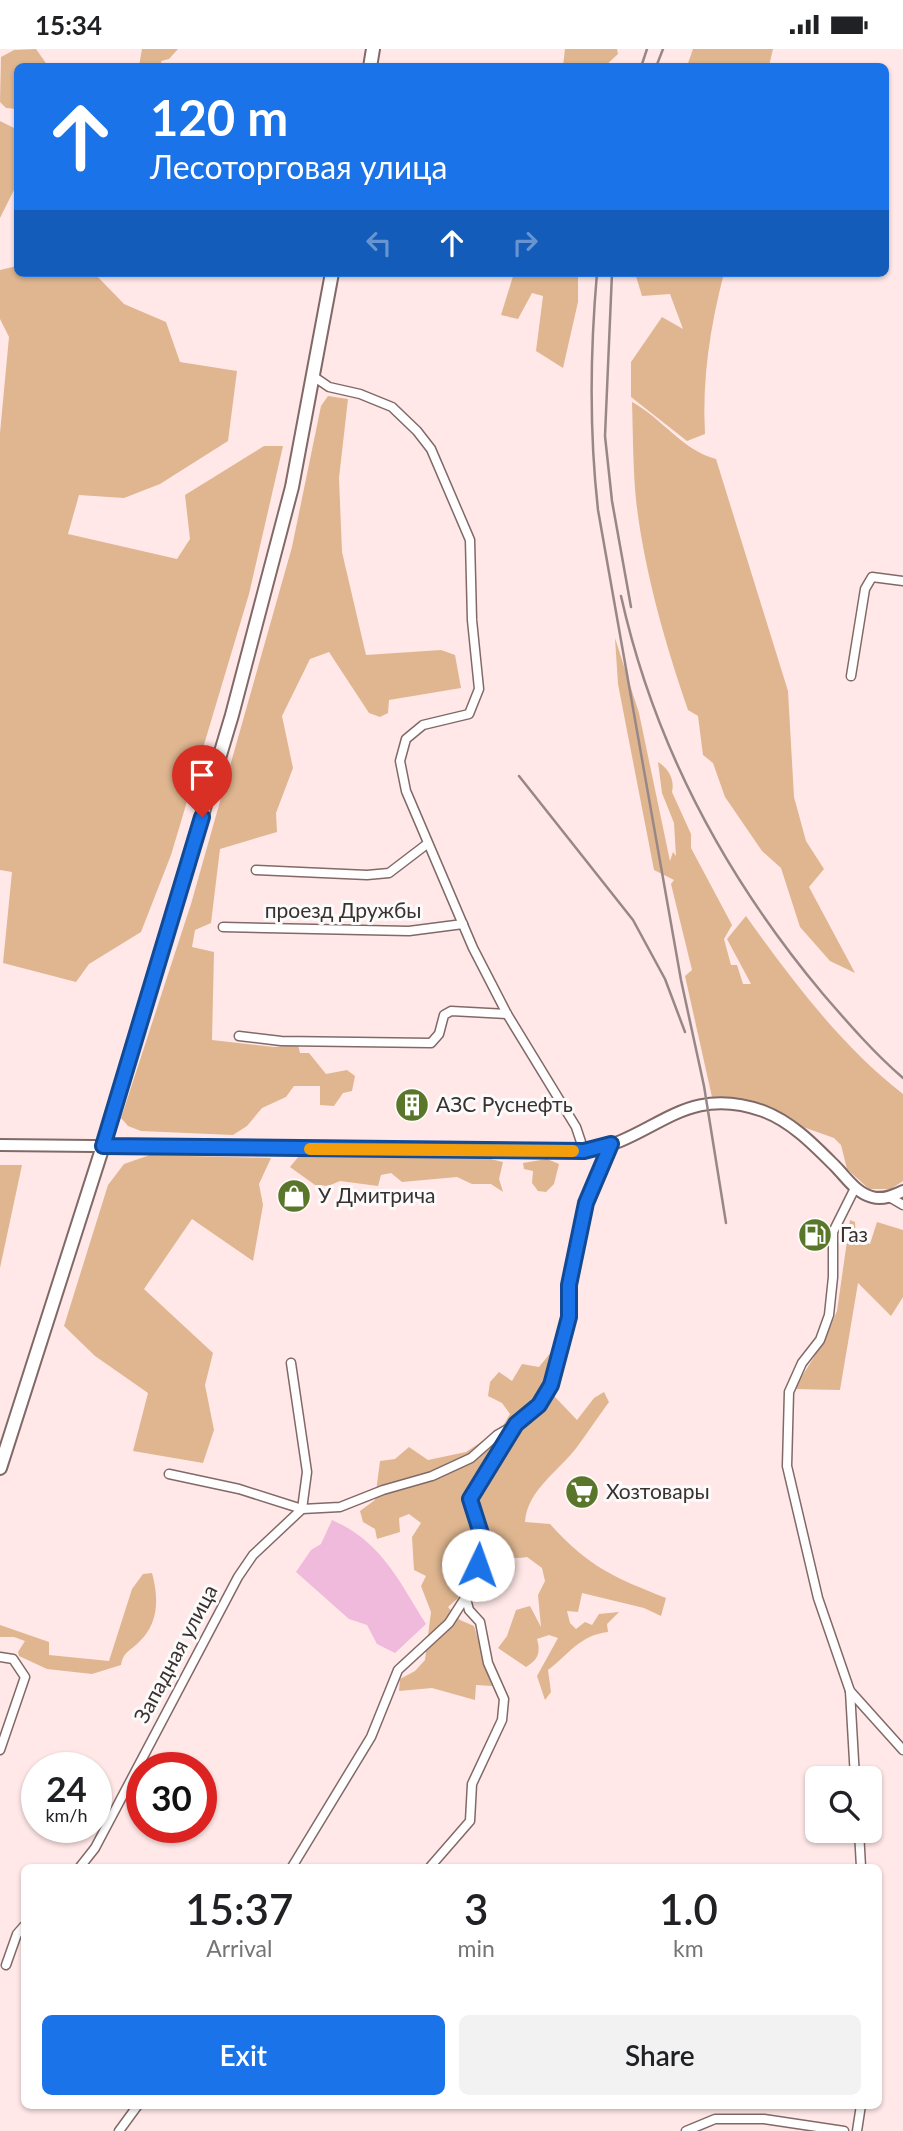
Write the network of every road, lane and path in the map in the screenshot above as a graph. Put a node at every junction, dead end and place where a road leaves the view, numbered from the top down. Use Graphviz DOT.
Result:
graph roads {
  1 [pos="331,277"];
  2 [pos="313,376"];
  3 [pos="903,581"];
  4 [pos="851,676"];
  5 [pos="427,844"];
  6 [pos="256,870"];
  7 [pos="463,924"];
  8 [pos="223,927"];
  9 [pos="507,1014"];
  10 [pos="239,1036"];
  11 [pos="611,1144"];
  12 [pos="0,1145"];
  13 [pos="103,1146"];
  14 [pos="584,1151"];
  15 [pos="855,1188"];
  16 [pos="903,1191"];
  17 [pos="891,1198"];
  18 [pos="903,1205"];
  19 [pos="291,1363"];
  20 [pos="516,1424"];
  21 [pos="0,1468"];
  22 [pos="169,1473"];
  23 [pos="302,1509"];
  24 [pos="465,1595"];
  25 [pos="0,1657"];
  26 [pos="850,1691"];
  27 [pos="0,1750"];
  28 [pos="903,1750"];
  29 [pos="854,1766"];
  30 [pos="860,1843"];
  31 [pos="82,1864"];
  32 [pos="294,1864"];
  33 [pos="433,1864"];
  34 [pos="861,1864"];
  35 [pos="21,1930"];
  36 [pos="6,1965"];
  37 [pos="135,2109"];
  38 [pos="861,2109"];
  39 [pos="119,2131"];
  40 [pos="686,2131"];
  41 [pos="844,2131"];
  42 [pos="858,2131"];
  1 -- 2 [label="main road"];
  2 -- 5 [label="street, проезд Дружбы"];
  2 -- 13 [label="main road"];
  3 -- 4 [label="street"];
  5 -- 6 [label="street"];
  5 -- 7 [label="street, проезд Дружбы"];
  7 -- 8 [label="street, проезд Дружбы"];
  7 -- 9 [label="street, проезд Дружбы"];
  9 -- 10 [label="street"];
  9 -- 14 [label="street, проезд Дружбы"];
  11 -- 14 [label="main road"];
  11 -- 15 [label="main road"];
  11 -- 20 [label="street"];
  12 -- 13 [label="main road"];
  13 -- 14 [label="main road"];
  13 -- 21 [label="main road"];
  15 -- 17 [label="main road"];
  15 -- 26 [label="street"];
  16 -- 17 [label="main road"];
  17 -- 18 [label="street"];
  19 -- 23 [label="street"];
  20 -- 23 [label="street"];
  20 -- 24 [label="street"];
  22 -- 23 [label="street"];
  23 -- 31 [label="street, Западная улица"];
  24 -- 32 [label="street"];
  24 -- 33 [label="street"];
  25 -- 27 [label="street"];
  26 -- 28 [label="street"];
  26 -- 29 [label="street"];
  30 -- 34 [label="street"];
  35 -- 36 [label="street"];
  37 -- 39 [label="street"];
  38 -- 42 [label="street"];
  40 -- 41 [label="street"];
}
